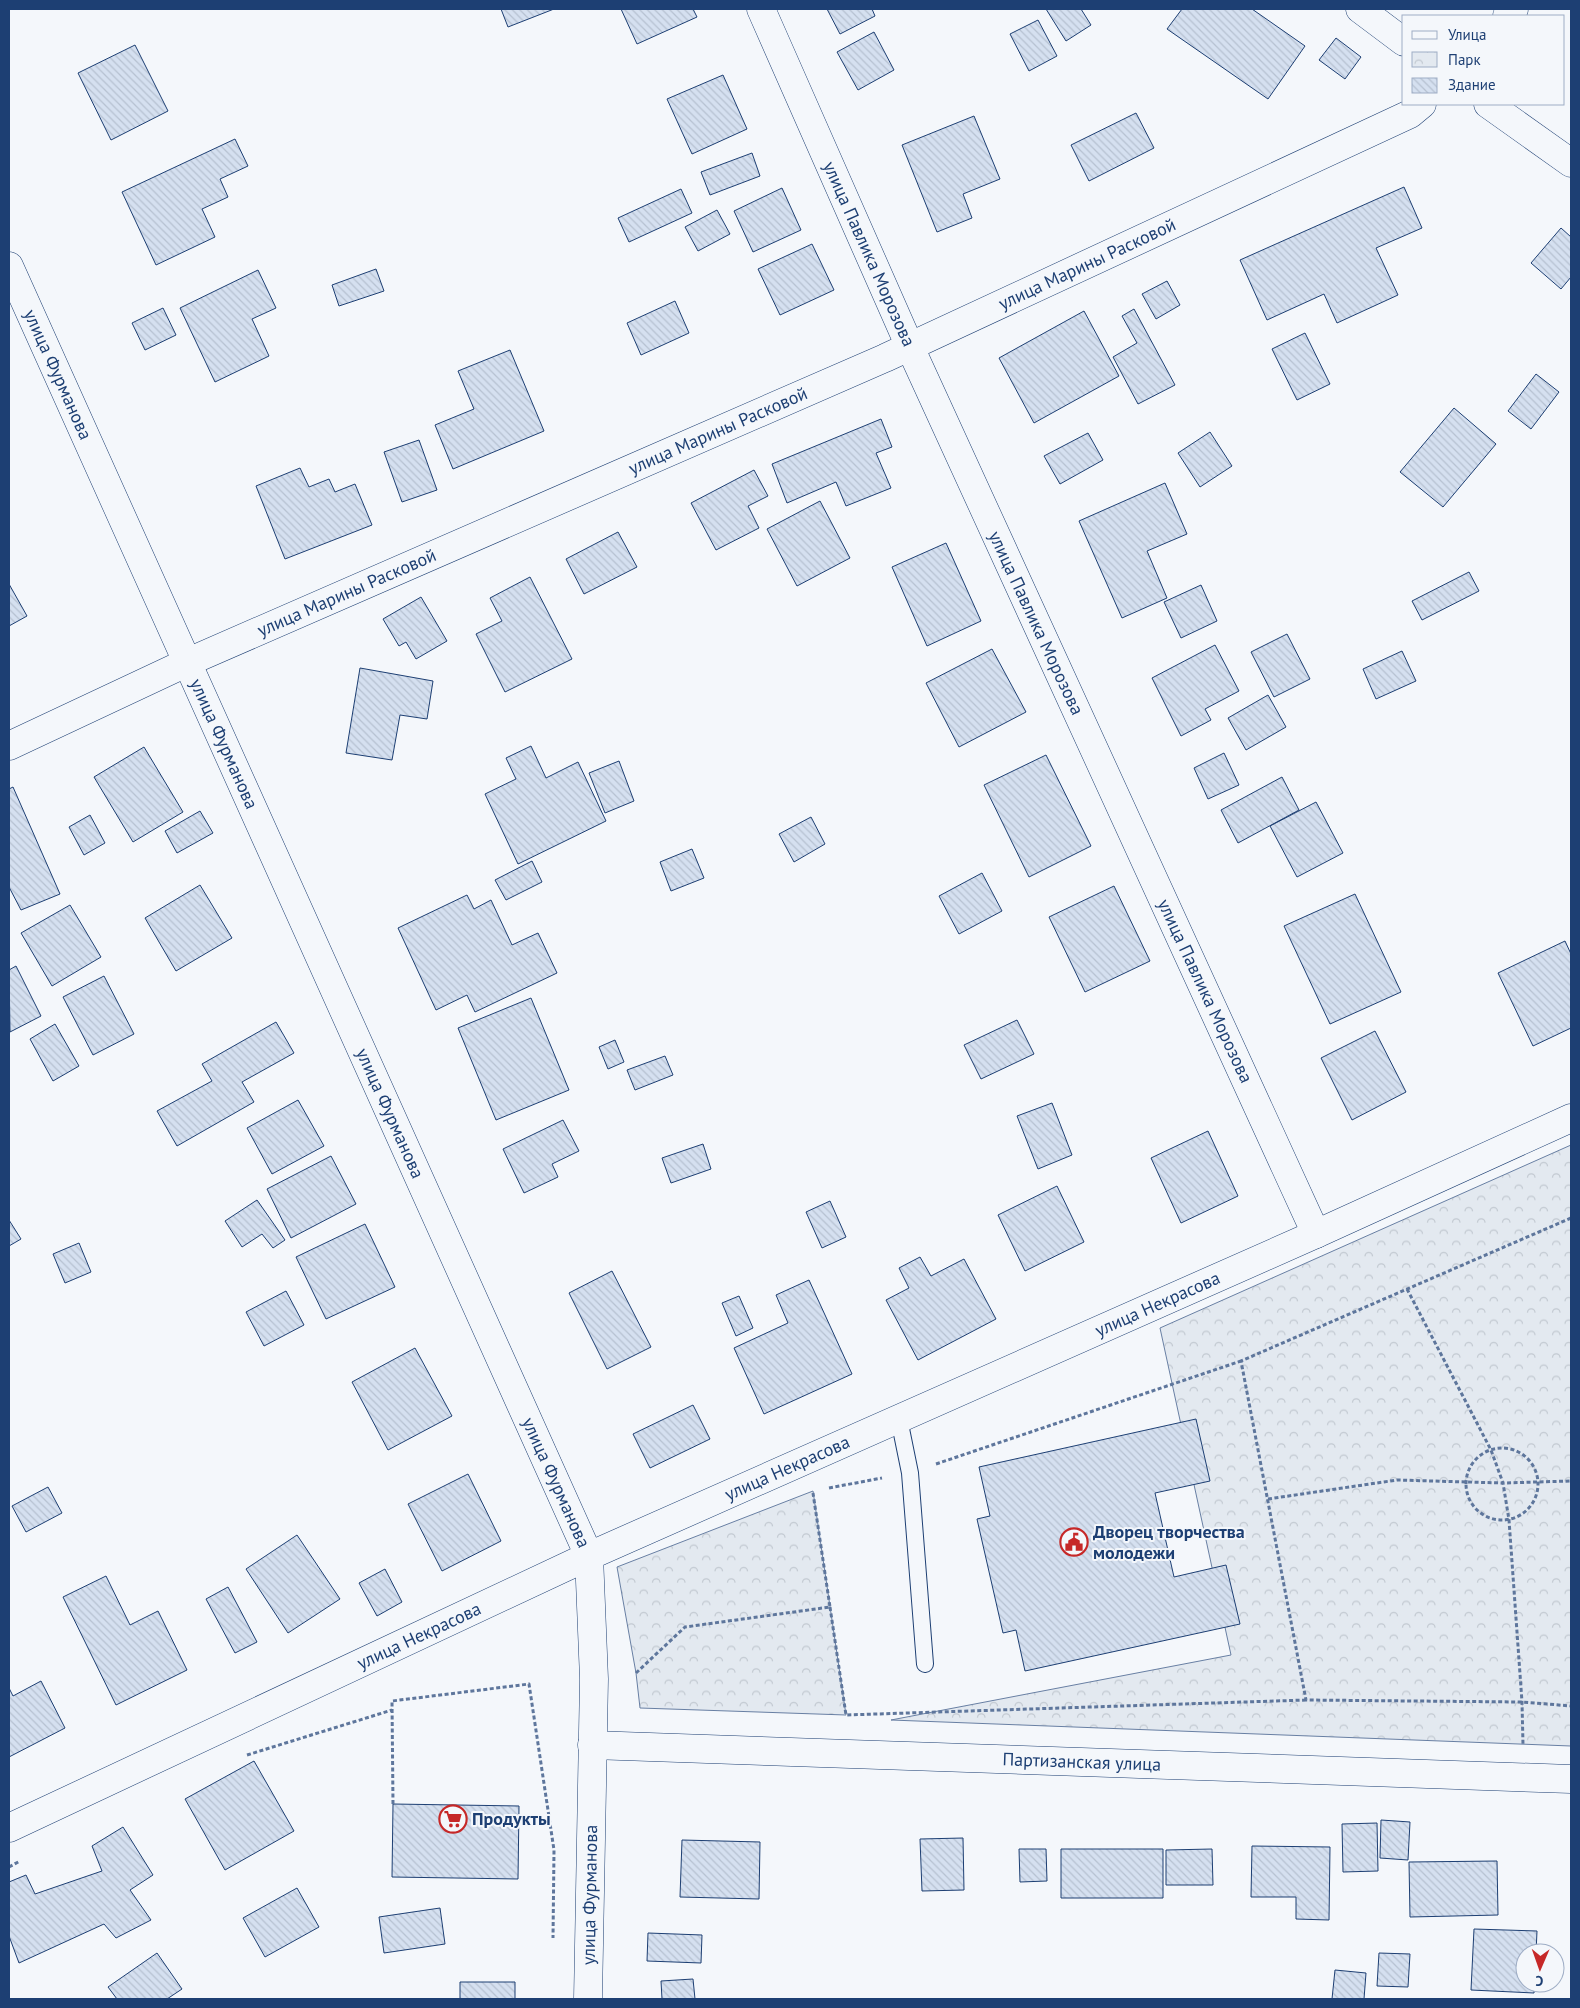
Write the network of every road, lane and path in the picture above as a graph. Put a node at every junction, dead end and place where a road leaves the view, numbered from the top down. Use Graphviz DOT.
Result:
graph roads {
  1 [pos="761,9"];
  2 [pos="1360,9"];
  3 [pos="1402,40"];
  4 [pos="1421,105"];
  5 [pos="1489,105"];
  6 [pos="1571,162"];
  7 [pos="9,266"];
  8 [pos="910,347"];
  9 [pos="188,662"];
  10 [pos="9,746"];
  11 [pos="1571,1118"];
  12 [pos="1571,1218"];
  13 [pos="1316,1234"];
  14 [pos="1407,1290"];
  15 [pos="899,1419"];
  16 [pos="1490,1450"];
  17 [pos="1465,1481"];
  18 [pos="1538,1481"];
  19 [pos="1571,1481"];
  20 [pos="1503,1483"];
  21 [pos="1268,1498"];
  22 [pos="1509,1520"];
  23 [pos="589,1556"];
  24 [pos="830,1607"];
  25 [pos="925,1664"];
  26 [pos="1306,1700"];
  27 [pos="1522,1702"];
  28 [pos="1571,1706"];
  29 [pos="392,1710"];
  30 [pos="592,1745"];
  31 [pos="238,1758"];
  32 [pos="1523,1777"];
  33 [pos="1571,1778"];
  34 [pos="393,1804"];
  35 [pos="9,1828"];
  36 [pos="26,1858"];
  37 [pos="9,1867"];
  38 [pos="553,1940"];
  39 [pos="588,1999"];
  1 -- 8 [label="street, улица Павлика Морозова"];
  2 -- 3 [label="street"];
  4 -- 8 [label="street, улица Марины Расковой"];
  5 -- 6 [label="street"];
  7 -- 9 [label="street, улица Фурманова"];
  8 -- 9 [label="street, улица Марины Расковой"];
  8 -- 13 [label="street, улица Павлика Морозова"];
  9 -- 10 [label="street, улица Марины Расковой"];
  9 -- 23 [label="street, улица Фурманова"];
  11 -- 13 [label="street, улица Некрасова"];
  12 -- 14 [label="path"];
  13 -- 15 [label="street, улица Некрасова"];
  14 -- 16 [label="path"];
  14 -- 21 [label="path"];
  15 -- 23 [label="street, улица Некрасова"];
  15 -- 25 [label="lane"];
  16 -- 17 [label="path"];
  16 -- 18 [label="path"];
  16 -- 20 [label="path"];
  17 -- 20 [label="path"];
  17 -- 21 [label="path"];
  17 -- 22 [label="path"];
  18 -- 19 [label="path"];
  18 -- 20 [label="path"];
  18 -- 22 [label="path"];
  20 -- 22 [label="path"];
  21 -- 26 [label="path"];
  22 -- 27 [label="path"];
  23 -- 30 [label="street, улица Фурманова"];
  23 -- 35 [label="street, улица Некрасова"];
  24 -- 26 [label="path"];
  26 -- 27 [label="path"];
  27 -- 28 [label="path"];
  27 -- 32 [label="path"];
  29 -- 31 [label="path"];
  29 -- 34 [label="path"];
  29 -- 38 [label="path"];
  30 -- 32 [label="street, Партизанская улица"];
  30 -- 39 [label="street, улица Фурманова"];
  32 -- 33 [label="street, Партизанская улица"];
  36 -- 37 [label="path"];
}
